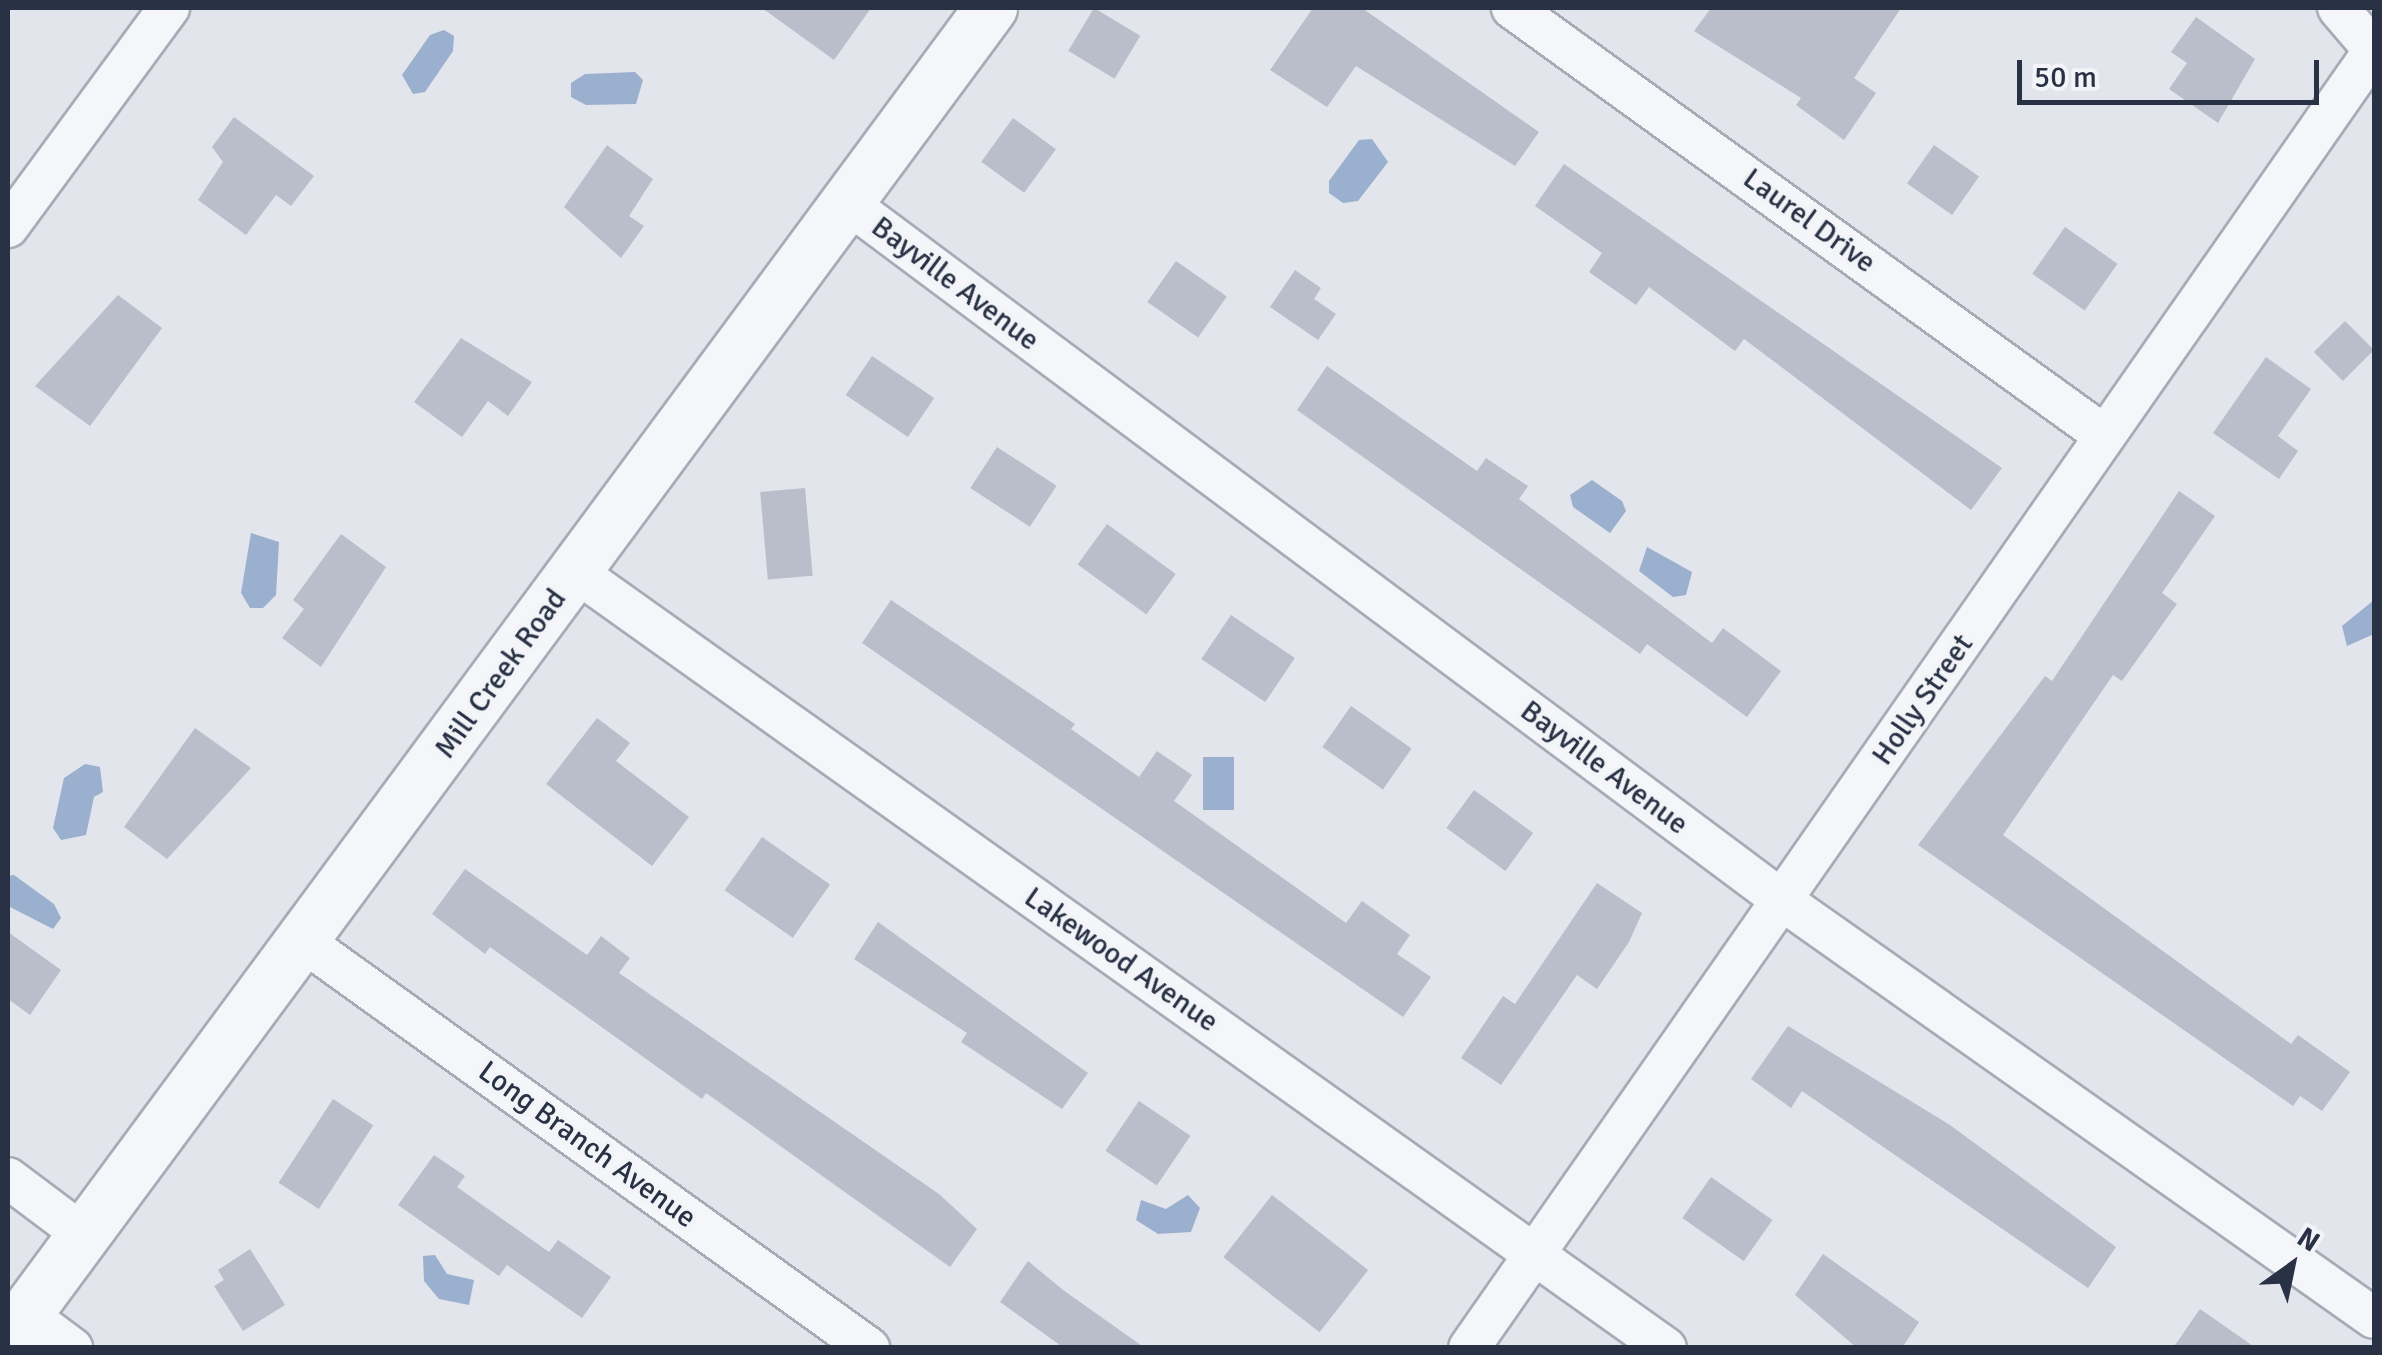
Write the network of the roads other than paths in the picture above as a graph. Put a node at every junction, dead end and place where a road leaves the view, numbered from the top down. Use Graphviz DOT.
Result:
graph roads {
  1 [pos="169,8"];
  2 [pos="991,8"];
  3 [pos="1512,8"];
  4 [pos="2338,8"];
  5 [pos="2374,50"];
  6 [pos="846,202"];
  7 [pos="13,209"];
  8 [pos="2106,436"];
  9 [pos="576,572"];
  10 [pos="1783,901"];
  11 [pos="304,942"];
  12 [pos="8,1178"];
  13 [pos="84,1235"];
  14 [pos="1536,1256"];
  15 [pos="2374,1318"];
  16 [pos="16,1326"];
  17 [pos="72,1348"];
  18 [pos="869,1348"];
  19 [pos="1469,1348"];
  20 [pos="1666,1348"];
  1 -- 7 [label="street"];
  2 -- 6 [label="street, Mill Creek Road"];
  3 -- 8 [label="street, Laurel Drive"];
  4 -- 5 [label="street"];
  5 -- 8 [label="street, Holly Street"];
  6 -- 9 [label="street, Mill Creek Road"];
  6 -- 10 [label="street, Bayville Avenue"];
  8 -- 10 [label="street, Holly Street"];
  9 -- 11 [label="street, Mill Creek Road"];
  9 -- 14 [label="street, Lakewood Avenue"];
  10 -- 14 [label="street, Holly Street"];
  10 -- 15 [label="street, Bayville Avenue"];
  11 -- 13 [label="street, Mill Creek Road"];
  11 -- 18 [label="street, Long Branch Avenue"];
  12 -- 13 [label="street"];
  13 -- 16 [label="street, Mill Creek Road"];
  14 -- 19 [label="street, Holly Street"];
  14 -- 20 [label="street, Lakewood Avenue"];
  16 -- 17 [label="street"];
}
